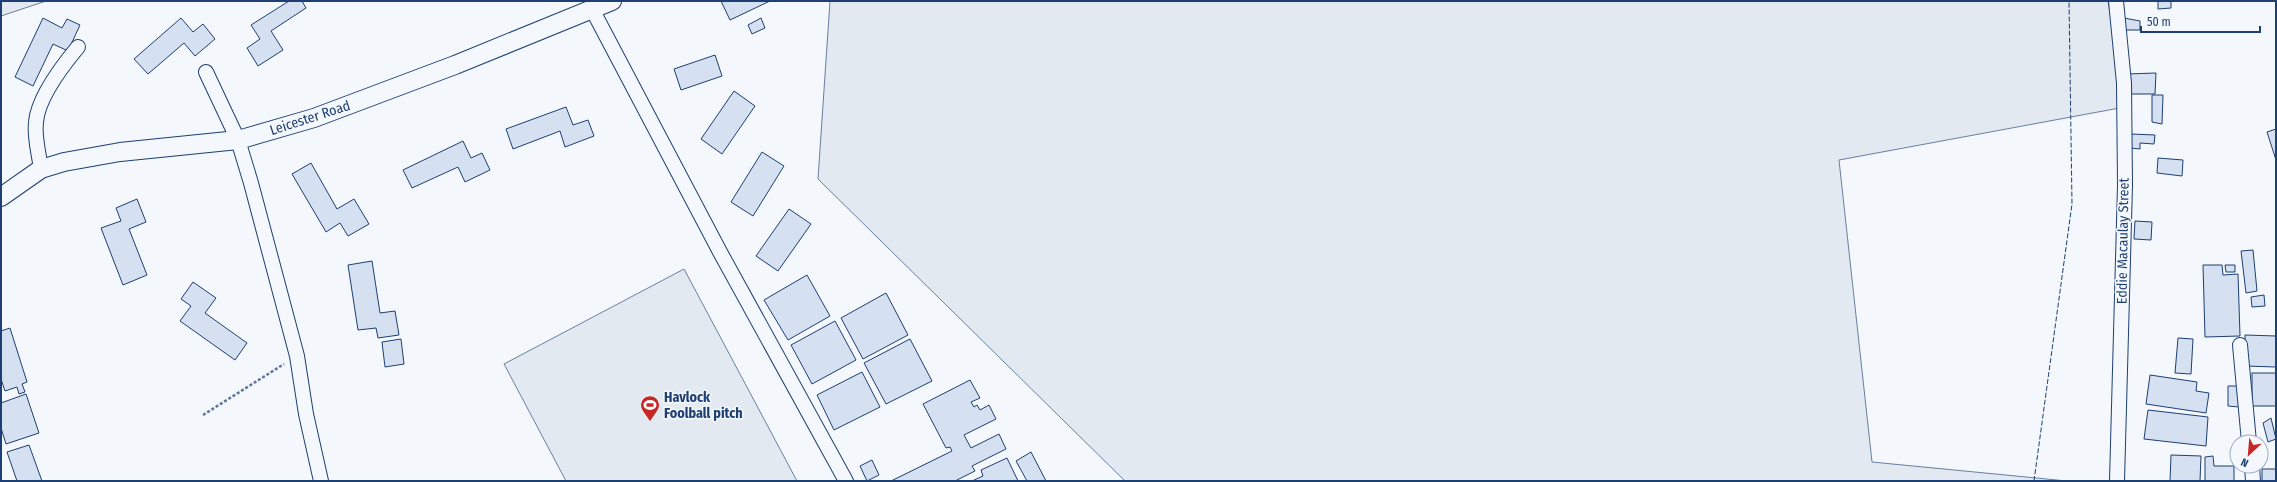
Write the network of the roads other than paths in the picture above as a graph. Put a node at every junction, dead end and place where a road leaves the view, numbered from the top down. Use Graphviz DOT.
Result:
graph roads {
  1 [pos="612,1"];
  2 [pos="2116,1"];
  3 [pos="592,9"];
  4 [pos="78,47"];
  5 [pos="206,72"];
  6 [pos="238,140"];
  7 [pos="41,169"];
  8 [pos="1,196"];
  9 [pos="2240,345"];
  10 [pos="2248,434"];
  11 [pos="321,481"];
  12 [pos="846,481"];
  13 [pos="2117,481"];
  1 -- 3 [label="street, Leicester Road"];
  2 -- 13 [label="street, Eddie Macaulay Street"];
  3 -- 6 [label="street, Leicester Road"];
  3 -- 12 [label="street"];
  4 -- 7 [label="street"];
  5 -- 6 [label="street"];
  6 -- 7 [label="street, Leicester Road"];
  6 -- 11 [label="street"];
  7 -- 8 [label="street, Leicester Road"];
  9 -- 10 [label="street"];
}
